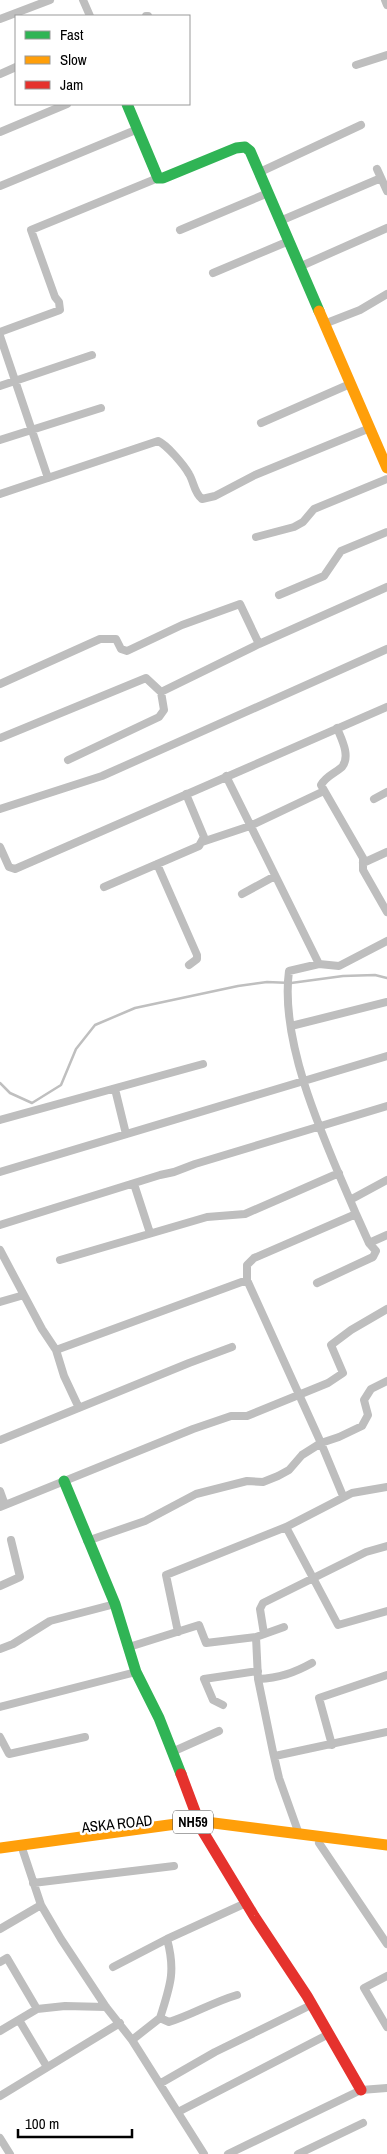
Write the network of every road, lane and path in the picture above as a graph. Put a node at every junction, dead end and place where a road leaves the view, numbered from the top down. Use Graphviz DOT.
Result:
graph roads {
  1 [pos="50,0"];
  2 [pos="83,0"];
  3 [pos="385,0"];
  4 [pos="387,5"];
  5 [pos="90,15"];
  6 [pos="0,19"];
  7 [pos="387,55"];
  8 [pos="356,65"];
  9 [pos="15,68"];
  10 [pos="0,74"];
  11 [pos="65,105"];
  12 [pos="127,105"];
  13 [pos="361,125"];
  14 [pos="138,129"];
  15 [pos="0,132"];
  16 [pos="377,169"];
  17 [pos="260,172"];
  18 [pos="158,178"];
  19 [pos="381,178"];
  20 [pos="0,186"];
  21 [pos="387,191"];
  22 [pos="268,193"];
  23 [pos="280,220"];
  24 [pos="387,228"];
  25 [pos="180,230"];
  26 [pos="288,241"];
  27 [pos="300,267"];
  28 [pos="213,273"];
  29 [pos="387,294"];
  30 [pos="324,324"];
  31 [pos="0,334"];
  32 [pos="92,355"];
  33 [pos="15,381"];
  34 [pos="350,384"];
  35 [pos="0,386"];
  36 [pos="102,408"];
  37 [pos="261,423"];
  38 [pos="370,428"];
  39 [pos="32,430"];
  40 [pos="0,440"];
  41 [pos="387,468"];
  42 [pos="48,478"];
  43 [pos="387,479"];
  44 [pos="0,494"];
  45 [pos="387,532"];
  46 [pos="256,538"];
  47 [pos="387,587"];
  48 [pos="279,595"];
  49 [pos="259,644"];
  50 [pos="387,649"];
  51 [pos="0,684"];
  52 [pos="161,692"];
  53 [pos="387,707"];
  54 [pos="337,728"];
  55 [pos="0,738"];
  56 [pos="68,760"];
  57 [pos="226,776"];
  58 [pos="324,791"];
  59 [pos="387,792"];
  60 [pos="186,794"];
  61 [pos="374,800"];
  62 [pos="0,809"];
  63 [pos="250,826"];
  64 [pos="202,842"];
  65 [pos="0,847"];
  66 [pos="387,852"];
  67 [pos="363,862"];
  68 [pos="157,864"];
  69 [pos="275,876"];
  70 [pos="104,887"];
  71 [pos="242,894"];
  72 [pos="387,912"];
  73 [pos="387,941"];
  74 [pos="319,964"];
  75 [pos="189,965"];
  76 [pos="387,1002"];
  77 [pos="291,1026"];
  78 [pos="387,1056"];
  79 [pos="203,1064"];
  80 [pos="304,1081"];
  81 [pos="115,1089"];
  82 [pos="387,1106"];
  83 [pos="0,1120"];
  84 [pos="320,1127"];
  85 [pos="126,1134"];
  86 [pos="0,1172"];
  87 [pos="339,1173"];
  88 [pos="387,1180"];
  89 [pos="134,1184"];
  90 [pos="350,1200"];
  91 [pos="356,1214"];
  92 [pos="0,1225"];
  93 [pos="150,1233"];
  94 [pos="387,1235"];
  95 [pos="369,1243"];
  96 [pos="0,1250"];
  97 [pos="60,1260"];
  98 [pos="247,1280"];
  99 [pos="317,1283"];
  100 [pos="24,1295"];
  101 [pos="0,1302"];
  102 [pos="387,1309"];
  103 [pos="232,1348"];
  104 [pos="56,1350"];
  105 [pos="387,1380"];
  106 [pos="300,1394"];
  107 [pos="79,1408"];
  108 [pos="0,1440"];
  109 [pos="321,1443"];
  110 [pos="64,1481"];
  111 [pos="387,1487"];
  112 [pos="0,1491"];
  113 [pos="343,1496"];
  114 [pos="3,1506"];
  115 [pos="286,1527"];
  116 [pos="11,1540"];
  117 [pos="87,1541"];
  118 [pos="387,1546"];
  119 [pos="312,1578"];
  120 [pos="0,1586"];
  121 [pos="115,1604"];
  122 [pos="387,1611"];
  123 [pos="284,1628"];
  124 [pos="178,1632"];
  125 [pos="264,1634"];
  126 [pos="256,1637"];
  127 [pos="129,1647"];
  128 [pos="0,1649"];
  129 [pos="312,1663"];
  130 [pos="136,1672"];
  131 [pos="258,1675"];
  132 [pos="387,1675"];
  133 [pos="224,1705"];
  134 [pos="0,1707"];
  135 [pos="219,1730"];
  136 [pos="387,1732"];
  137 [pos="0,1737"];
  138 [pos="85,1737"];
  139 [pos="332,1745"];
  140 [pos="172,1752"];
  141 [pos="275,1756"];
  142 [pos="200,1826"];
  143 [pos="299,1834"];
  144 [pos="319,1842"];
  145 [pos="387,1846"];
  146 [pos="0,1848"];
  147 [pos="23,1851"];
  148 [pos="387,1851"];
  149 [pos="0,1854"];
  150 [pos="174,1866"];
  151 [pos="33,1882"];
  152 [pos="246,1903"];
  153 [pos="41,1905"];
  154 [pos="0,1929"];
  155 [pos="166,1939"];
  156 [pos="387,1944"];
  157 [pos="0,1962"];
  158 [pos="113,1967"];
  159 [pos="387,1976"];
  160 [pos="237,1995"];
  161 [pos="311,2005"];
  162 [pos="106,2007"];
  163 [pos="37,2009"];
  164 [pos="160,2018"];
  165 [pos="19,2020"];
  166 [pos="120,2024"];
  167 [pos="387,2027"];
  168 [pos="0,2031"];
  169 [pos="327,2035"];
  170 [pos="132,2040"];
  171 [pos="47,2067"];
  172 [pos="161,2083"];
  173 [pos="387,2088"];
  174 [pos="361,2090"];
  175 [pos="0,2096"];
  176 [pos="178,2112"];
  177 [pos="363,2123"];
  178 [pos="0,2138"];
  179 [pos="9,2154"];
  180 [pos="204,2154"];
  181 [pos="228,2154"];
  182 [pos="298,2154"];
  1 -- 6 [label="street"];
  2 -- 5 [label="street"];
  3 -- 4 [label="street"];
  7 -- 8 [label="street"];
  9 -- 10 [label="street"];
  11 -- 15 [label="street"];
  12 -- 14 [label="main road"];
  13 -- 17 [label="street"];
  14 -- 18 [label="main road"];
  14 -- 20 [label="street"];
  16 -- 19 [label="street"];
  17 -- 18 [label="main road"];
  17 -- 22 [label="main road"];
  18 -- 31 [label="street"];
  19 -- 21 [label="street"];
  19 -- 23 [label="street"];
  22 -- 23 [label="main road"];
  22 -- 25 [label="street"];
  23 -- 26 [label="main road"];
  24 -- 27 [label="street"];
  26 -- 27 [label="main road"];
  26 -- 28 [label="street"];
  27 -- 30 [label="main road"];
  29 -- 30 [label="street"];
  30 -- 34 [label="main road"];
  31 -- 33 [label="street"];
  32 -- 33 [label="street"];
  33 -- 35 [label="street"];
  33 -- 39 [label="street"];
  34 -- 37 [label="street"];
  34 -- 38 [label="main road"];
  36 -- 39 [label="street"];
  38 -- 41 [label="main road"];
  38 -- 42 [label="street"];
  39 -- 40 [label="street"];
  39 -- 42 [label="street"];
  42 -- 44 [label="street"];
  43 -- 46 [label="street"];
  45 -- 48 [label="street"];
  47 -- 49 [label="street"];
  49 -- 51 [label="street"];
  49 -- 52 [label="street"];
  50 -- 62 [label="street"];
  52 -- 55 [label="street"];
  52 -- 56 [label="street"];
  53 -- 54 [label="street"];
  54 -- 57 [label="street"];
  54 -- 58 [label="street"];
  57 -- 60 [label="street"];
  57 -- 63 [label="street"];
  58 -- 63 [label="street"];
  58 -- 67 [label="street"];
  59 -- 61 [label="street"];
  60 -- 64 [label="street"];
  60 -- 65 [label="street"];
  63 -- 64 [label="street"];
  63 -- 69 [label="street"];
  64 -- 68 [label="street"];
  66 -- 67 [label="street"];
  67 -- 72 [label="street"];
  68 -- 70 [label="street"];
  68 -- 75 [label="street"];
  69 -- 71 [label="street"];
  69 -- 74 [label="street"];
  73 -- 74 [label="street"];
  74 -- 77 [label="street"];
  76 -- 77 [label="street"];
  77 -- 80 [label="street"];
  78 -- 80 [label="street"];
  79 -- 81 [label="street"];
  80 -- 84 [label="street"];
  80 -- 85 [label="street"];
  81 -- 83 [label="street"];
  81 -- 85 [label="street"];
  82 -- 84 [label="street"];
  84 -- 87 [label="street"];
  84 -- 89 [label="street"];
  85 -- 86 [label="street"];
  87 -- 90 [label="street"];
  87 -- 93 [label="street"];
  88 -- 90 [label="street"];
  89 -- 92 [label="street"];
  89 -- 93 [label="street"];
  90 -- 91 [label="street"];
  91 -- 95 [label="street"];
  91 -- 98 [label="street"];
  93 -- 97 [label="street"];
  94 -- 95 [label="street"];
  95 -- 99 [label="street"];
  96 -- 100 [label="street"];
  98 -- 104 [label="street"];
  98 -- 106 [label="street"];
  100 -- 101 [label="street"];
  100 -- 104 [label="street"];
  102 -- 106 [label="street"];
  103 -- 107 [label="street"];
  104 -- 107 [label="street"];
  105 -- 109 [label="street"];
  106 -- 109 [label="street"];
  106 -- 110 [label="street"];
  107 -- 108 [label="street"];
  109 -- 113 [label="street"];
  109 -- 117 [label="street"];
  110 -- 114 [label="street"];
  110 -- 117 [label="main road"];
  111 -- 113 [label="street"];
  112 -- 114 [label="street"];
  113 -- 115 [label="street"];
  115 -- 119 [label="street"];
  115 -- 124 [label="street"];
  116 -- 120 [label="street"];
  117 -- 121 [label="main road"];
  118 -- 119 [label="street"];
  119 -- 122 [label="street"];
  119 -- 125 [label="street"];
  121 -- 127 [label="main road"];
  121 -- 128 [label="street"];
  123 -- 125 [label="street"];
  124 -- 126 [label="street"];
  124 -- 127 [label="street"];
  125 -- 126 [label="street"];
  126 -- 131 [label="street"];
  127 -- 130 [label="main road"];
  129 -- 131 [label="street"];
  130 -- 134 [label="street"];
  130 -- 140 [label="main road"];
  131 -- 133 [label="street"];
  131 -- 141 [label="street"];
  132 -- 139 [label="street"];
  135 -- 140 [label="street"];
  136 -- 139 [label="street"];
  137 -- 138 [label="street"];
  139 -- 141 [label="street"];
  140 -- 142 [label="main road"];
  141 -- 143 [label="street"];
  142 -- 143 [label="main road, NH59"];
  142 -- 144 [label="main road, ASKA ROAD / NH59"];
  142 -- 146 [label="main road, NH59"];
  142 -- 147 [label="main road, ASKA ROAD / NH59"];
  142 -- 152 [label="main road"];
  143 -- 145 [label="main road, NH59"];
  144 -- 148 [label="main road, ASKA ROAD / NH59"];
  144 -- 156 [label="street"];
  147 -- 149 [label="main road, ASKA ROAD / NH59"];
  147 -- 151 [label="street"];
  150 -- 151 [label="street"];
  151 -- 153 [label="street"];
  152 -- 155 [label="street"];
  152 -- 161 [label="main road"];
  153 -- 154 [label="street"];
  153 -- 162 [label="street"];
  155 -- 158 [label="street"];
  155 -- 164 [label="street"];
  157 -- 163 [label="street"];
  159 -- 167 [label="street"];
  160 -- 164 [label="street"];
  161 -- 169 [label="main road"];
  161 -- 172 [label="street"];
  162 -- 163 [label="street"];
  162 -- 166 [label="street"];
  163 -- 165 [label="street"];
  164 -- 170 [label="street"];
  165 -- 168 [label="street"];
  165 -- 171 [label="street"];
  166 -- 170 [label="street"];
  166 -- 171 [label="street"];
  169 -- 174 [label="main road"];
  169 -- 176 [label="street"];
  170 -- 172 [label="street"];
  171 -- 175 [label="street"];
  172 -- 176 [label="street"];
  173 -- 174 [label="street"];
  174 -- 181 [label="street"];
  176 -- 180 [label="street"];
  177 -- 182 [label="street"];
  178 -- 179 [label="street"];
}
